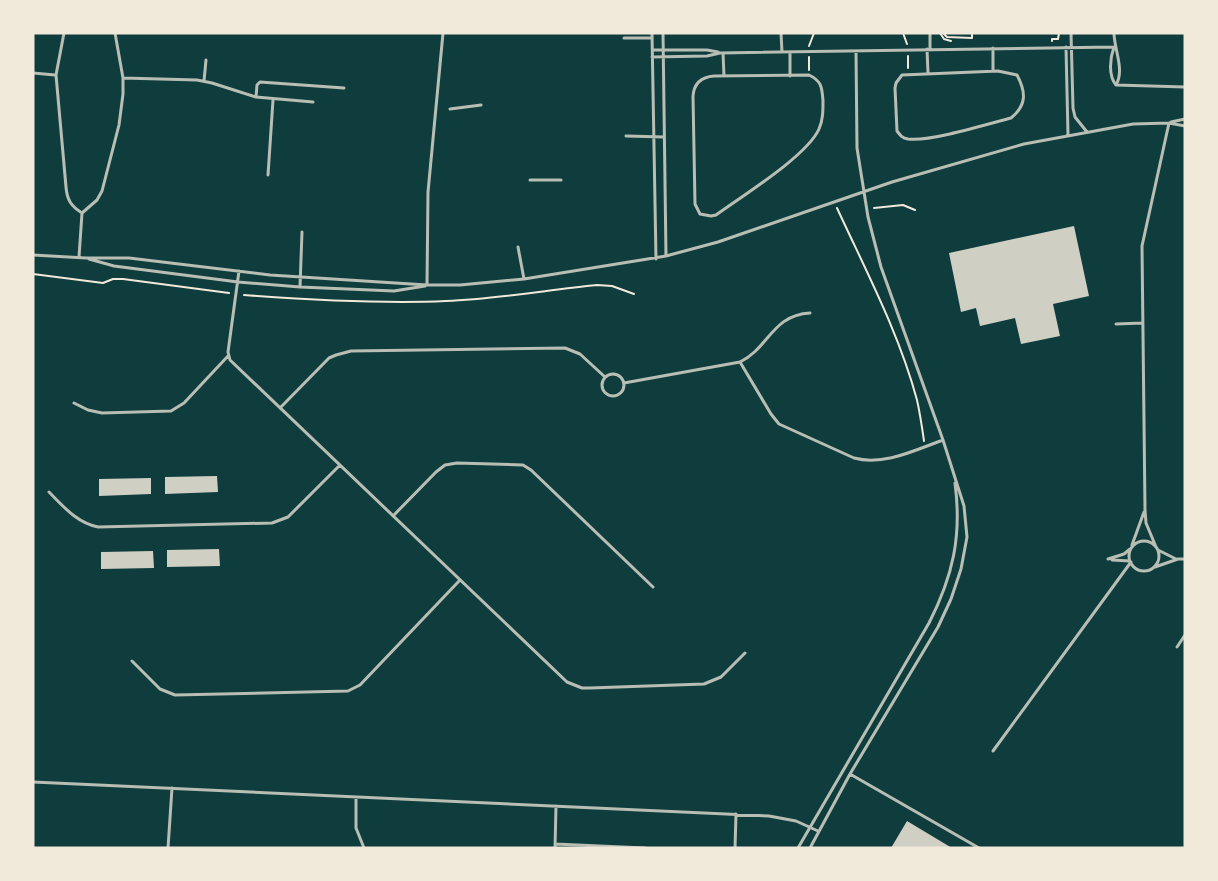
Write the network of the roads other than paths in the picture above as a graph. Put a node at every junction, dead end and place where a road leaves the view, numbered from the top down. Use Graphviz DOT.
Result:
graph roads {
  1 [pos="64,33"];
  2 [pos="115,33"];
  3 [pos="443,33"];
  4 [pos="652,33"];
  5 [pos="663,33"];
  6 [pos="782,33"];
  7 [pos="930,33"];
  8 [pos="1071,33"];
  9 [pos="1114,33"];
  10 [pos="624,38"];
  11 [pos="652,38"];
  12 [pos="1066,47"];
  13 [pos="1072,47"];
  14 [pos="1114,47"];
  15 [pos="993,48"];
  16 [pos="929,49"];
  17 [pos="652,50"];
  18 [pos="663,50"];
  19 [pos="856,51"];
  20 [pos="782,52"];
  21 [pos="790,52"];
  22 [pos="722,53"];
  23 [pos="652,57"];
  24 [pos="663,57"];
  25 [pos="206,60"];
  26 [pos="993,71"];
  27 [pos="33,73"];
  28 [pos="928,73"];
  29 [pos="56,75"];
  30 [pos="724,76"];
  31 [pos="790,76"];
  32 [pos="123,78"];
  33 [pos="204,81"];
  34 [pos="1116,85"];
  35 [pos="1185,87"];
  36 [pos="344,88"];
  37 [pos="256,97"];
  38 [pos="273,100"];
  39 [pos="313,102"];
  40 [pos="480,105"];
  41 [pos="450,109"];
  42 [pos="1185,119"];
  43 [pos="1169,123"];
  44 [pos="1185,126"];
  45 [pos="1086,132"];
  46 [pos="1068,135"];
  47 [pos="626,136"];
  48 [pos="654,137"];
  49 [pos="664,137"];
  50 [pos="268,175"];
  51 [pos="530,180"];
  52 [pos="561,180"];
  53 [pos="82,213"];
  54 [pos="302,232"];
  55 [pos="518,247"];
  56 [pos="33,255"];
  57 [pos="666,256"];
  58 [pos="79,258"];
  59 [pos="86,258"];
  60 [pos="656,259"];
  61 [pos="239,272"];
  62 [pos="300,278"];
  63 [pos="524,279"];
  64 [pos="238,282"];
  65 [pos="427,285"];
  66 [pos="300,287"];
  67 [pos="810,313"];
  68 [pos="1143,323"];
  69 [pos="1116,324"];
  70 [pos="228,356"];
  71 [pos="740,362"];
  72 [pos="604,377"];
  73 [pos="624,383"];
  74 [pos="74,403"];
  75 [pos="280,408"];
  76 [pos="943,440"];
  77 [pos="340,465"];
  78 [pos="954,475"];
  79 [pos="49,492"];
  80 [pos="1145,510"];
  81 [pos="393,516"];
  82 [pos="1131,548"];
  83 [pos="1156,548"];
  84 [pos="1178,559"];
  85 [pos="1185,559"];
  86 [pos="1130,562"];
  87 [pos="1152,567"];
  88 [pos="460,580"];
  89 [pos="653,587"];
  90 [pos="1185,635"];
  91 [pos="1177,646"];
  92 [pos="745,653"];
  93 [pos="132,661"];
  94 [pos="993,751"];
  95 [pos="850,774"];
  96 [pos="33,782"];
  97 [pos="172,788"];
  98 [pos="356,797"];
  99 [pos="556,806"];
  100 [pos="736,814"];
  101 [pos="809,828"];
  102 [pos="818,831"];
  103 [pos="555,846"];
  104 [pos="168,848"];
  105 [pos="364,848"];
  106 [pos="645,848"];
  107 [pos="735,848"];
  108 [pos="798,848"];
  109 [pos="810,848"];
  110 [pos="979,848"];
  1 -- 29 [label="lane"];
  2 -- 32 [label="lane"];
  3 -- 65 [label="lane"];
  4 -- 11 [label="lane"];
  5 -- 18 [label="lane"];
  6 -- 20 [label="lane"];
  7 -- 16 [label="lane"];
  8 -- 13 [label="lane"];
  9 -- 14 [label="lane"];
  10 -- 11 [label="lane"];
  11 -- 17 [label="lane"];
  12 -- 13 [label="lane"];
  12 -- 15 [label="lane"];
  12 -- 46 [label="lane"];
  13 -- 14 [label="lane"];
  13 -- 45 [label="lane"];
  14 -- 34 [label="lane"];
  14 -- 34 [label="lane"];
  15 -- 16 [label="lane"];
  15 -- 26 [label="lane"];
  16 -- 19 [label="lane"];
  16 -- 28 [label="lane"];
  17 -- 18 [label="lane"];
  17 -- 23 [label="lane"];
  18 -- 22 [label="lane"];
  18 -- 24 [label="lane"];
  19 -- 21 [label="lane"];
  19 -- 76 [label="lane"];
  20 -- 21 [label="lane"];
  20 -- 22 [label="lane"];
  21 -- 31 [label="lane"];
  22 -- 24 [label="lane"];
  22 -- 30 [label="lane"];
  23 -- 24 [label="lane"];
  23 -- 48 [label="lane"];
  24 -- 49 [label="lane"];
  25 -- 33 [label="lane"];
  26 -- 28 [label="lane"];
  26 -- 28 [label="lane"];
  27 -- 29 [label="lane"];
  29 -- 53 [label="lane"];
  30 -- 31 [label="lane"];
  30 -- 31 [label="lane"];
  32 -- 33 [label="lane"];
  32 -- 53 [label="lane"];
  33 -- 37 [label="lane"];
  34 -- 35 [label="lane"];
  36 -- 37 [label="lane"];
  37 -- 38 [label="lane"];
  38 -- 39 [label="lane"];
  38 -- 50 [label="lane"];
  40 -- 41 [label="lane"];
  42 -- 43 [label="lane"];
  43 -- 44 [label="lane"];
  43 -- 45 [label="lane"];
  43 -- 68 [label="lane"];
  45 -- 46 [label="lane"];
  46 -- 57 [label="lane"];
  47 -- 48 [label="lane"];
  48 -- 49 [label="lane"];
  48 -- 60 [label="lane"];
  49 -- 57 [label="lane"];
  51 -- 52 [label="lane"];
  53 -- 58 [label="lane"];
  54 -- 62 [label="lane"];
  55 -- 63 [label="lane"];
  56 -- 58 [label="lane"];
  57 -- 60 [label="lane"];
  58 -- 59 [label="lane"];
  59 -- 61 [label="lane"];
  59 -- 64 [label="lane"];
  60 -- 63 [label="lane"];
  61 -- 62 [label="lane"];
  61 -- 64 [label="lane"];
  62 -- 65 [label="lane"];
  62 -- 66 [label="lane"];
  63 -- 65 [label="lane"];
  64 -- 66 [label="lane"];
  64 -- 70 [label="lane"];
  65 -- 66 [label="lane"];
  67 -- 71 [label="lane"];
  68 -- 69 [label="lane"];
  68 -- 80 [label="lane"];
  70 -- 74 [label="lane"];
  70 -- 75 [label="lane"];
  71 -- 73 [label="lane"];
  71 -- 76 [label="lane"];
  72 -- 73 [label="lane"];
  72 -- 73 [label="lane"];
  72 -- 75 [label="lane"];
  75 -- 77 [label="lane"];
  76 -- 78 [label="lane"];
  77 -- 79 [label="lane"];
  77 -- 81 [label="lane"];
  78 -- 95 [label="lane"];
  78 -- 101 [label="lane"];
  80 -- 82 [label="lane"];
  80 -- 83 [label="lane"];
  81 -- 88 [label="lane"];
  81 -- 89 [label="lane"];
  82 -- 83 [label="lane"];
  82 -- 86 [label="lane"];
  82 -- 86 [label="lane"];
  83 -- 84 [label="lane"];
  83 -- 87 [label="lane"];
  84 -- 85 [label="lane"];
  84 -- 87 [label="lane"];
  86 -- 87 [label="lane"];
  86 -- 94 [label="lane"];
  88 -- 92 [label="lane"];
  88 -- 93 [label="lane"];
  90 -- 91 [label="lane"];
  95 -- 102 [label="lane"];
  95 -- 110 [label="lane"];
  96 -- 97 [label="lane"];
  97 -- 98 [label="lane"];
  97 -- 104 [label="lane"];
  98 -- 99 [label="lane"];
  98 -- 105 [label="lane"];
  99 -- 100 [label="lane"];
  99 -- 103 [label="lane"];
  100 -- 101 [label="lane"];
  100 -- 107 [label="lane"];
  101 -- 102 [label="lane"];
  101 -- 108 [label="lane"];
  102 -- 109 [label="lane"];
  103 -- 106 [label="lane"];
}
